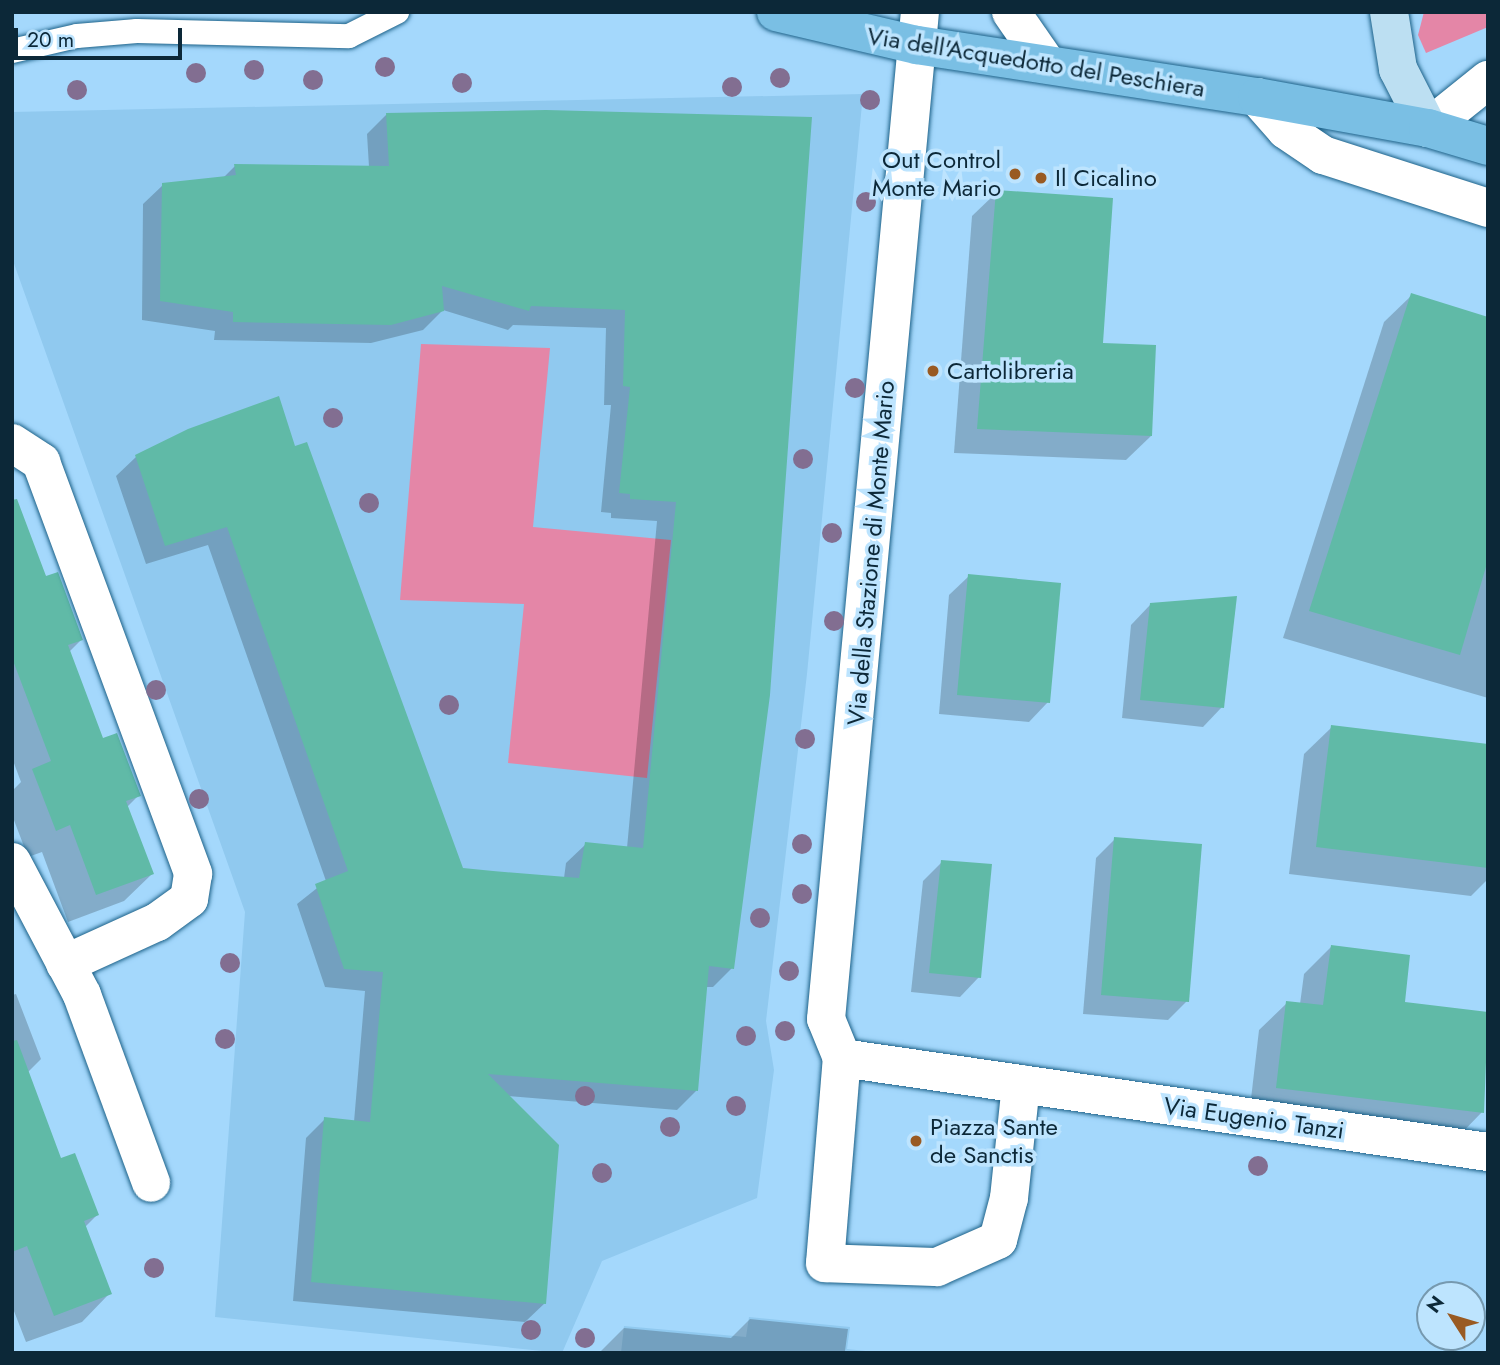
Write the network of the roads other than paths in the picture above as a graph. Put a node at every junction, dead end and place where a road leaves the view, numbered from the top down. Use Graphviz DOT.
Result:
graph roads {
  1 [pos="397,12"];
  2 [pos="776,12"];
  3 [pos="1011,12"];
  4 [pos="1389,12"];
  5 [pos="919,29"];
  6 [pos="12,51"];
  7 [pos="1047,64"];
  8 [pos="1487,82"];
  9 [pos="1256,97"];
  10 [pos="1427,128"];
  11 [pos="1488,146"];
  12 [pos="1488,208"];
  13 [pos="12,443"];
  14 [pos="12,862"];
  15 [pos="65,964"];
  16 [pos="842,1058"];
  17 [pos="1021,1084"];
  18 [pos="1488,1152"];
  19 [pos="151,1184"];
  1 -- 6 [label="lane"];
  2 -- 5 [label="main road, Via dell'Acquedotto del Peschiera"];
  3 -- 7 [label="street"];
  4 -- 10 [label="main road"];
  5 -- 7 [label="main road, Via dell'Acquedotto del Peschiera"];
  5 -- 16 [label="street, Via della Stazione di Monte Mario"];
  7 -- 9 [label="main road, Via dell'Acquedotto del Peschiera"];
  8 -- 10 [label="street"];
  9 -- 10 [label="main road, Via dell'Acquedotto del Peschiera"];
  9 -- 12 [label="street"];
  10 -- 11 [label="main road, Via dell'Acquedotto del Peschiera"];
  13 -- 15 [label="street"];
  14 -- 15 [label="street"];
  15 -- 19 [label="street"];
  16 -- 17 [label="street"];
  16 -- 17 [label="street"];
  17 -- 18 [label="street, Via Eugenio Tanzi"];
}
